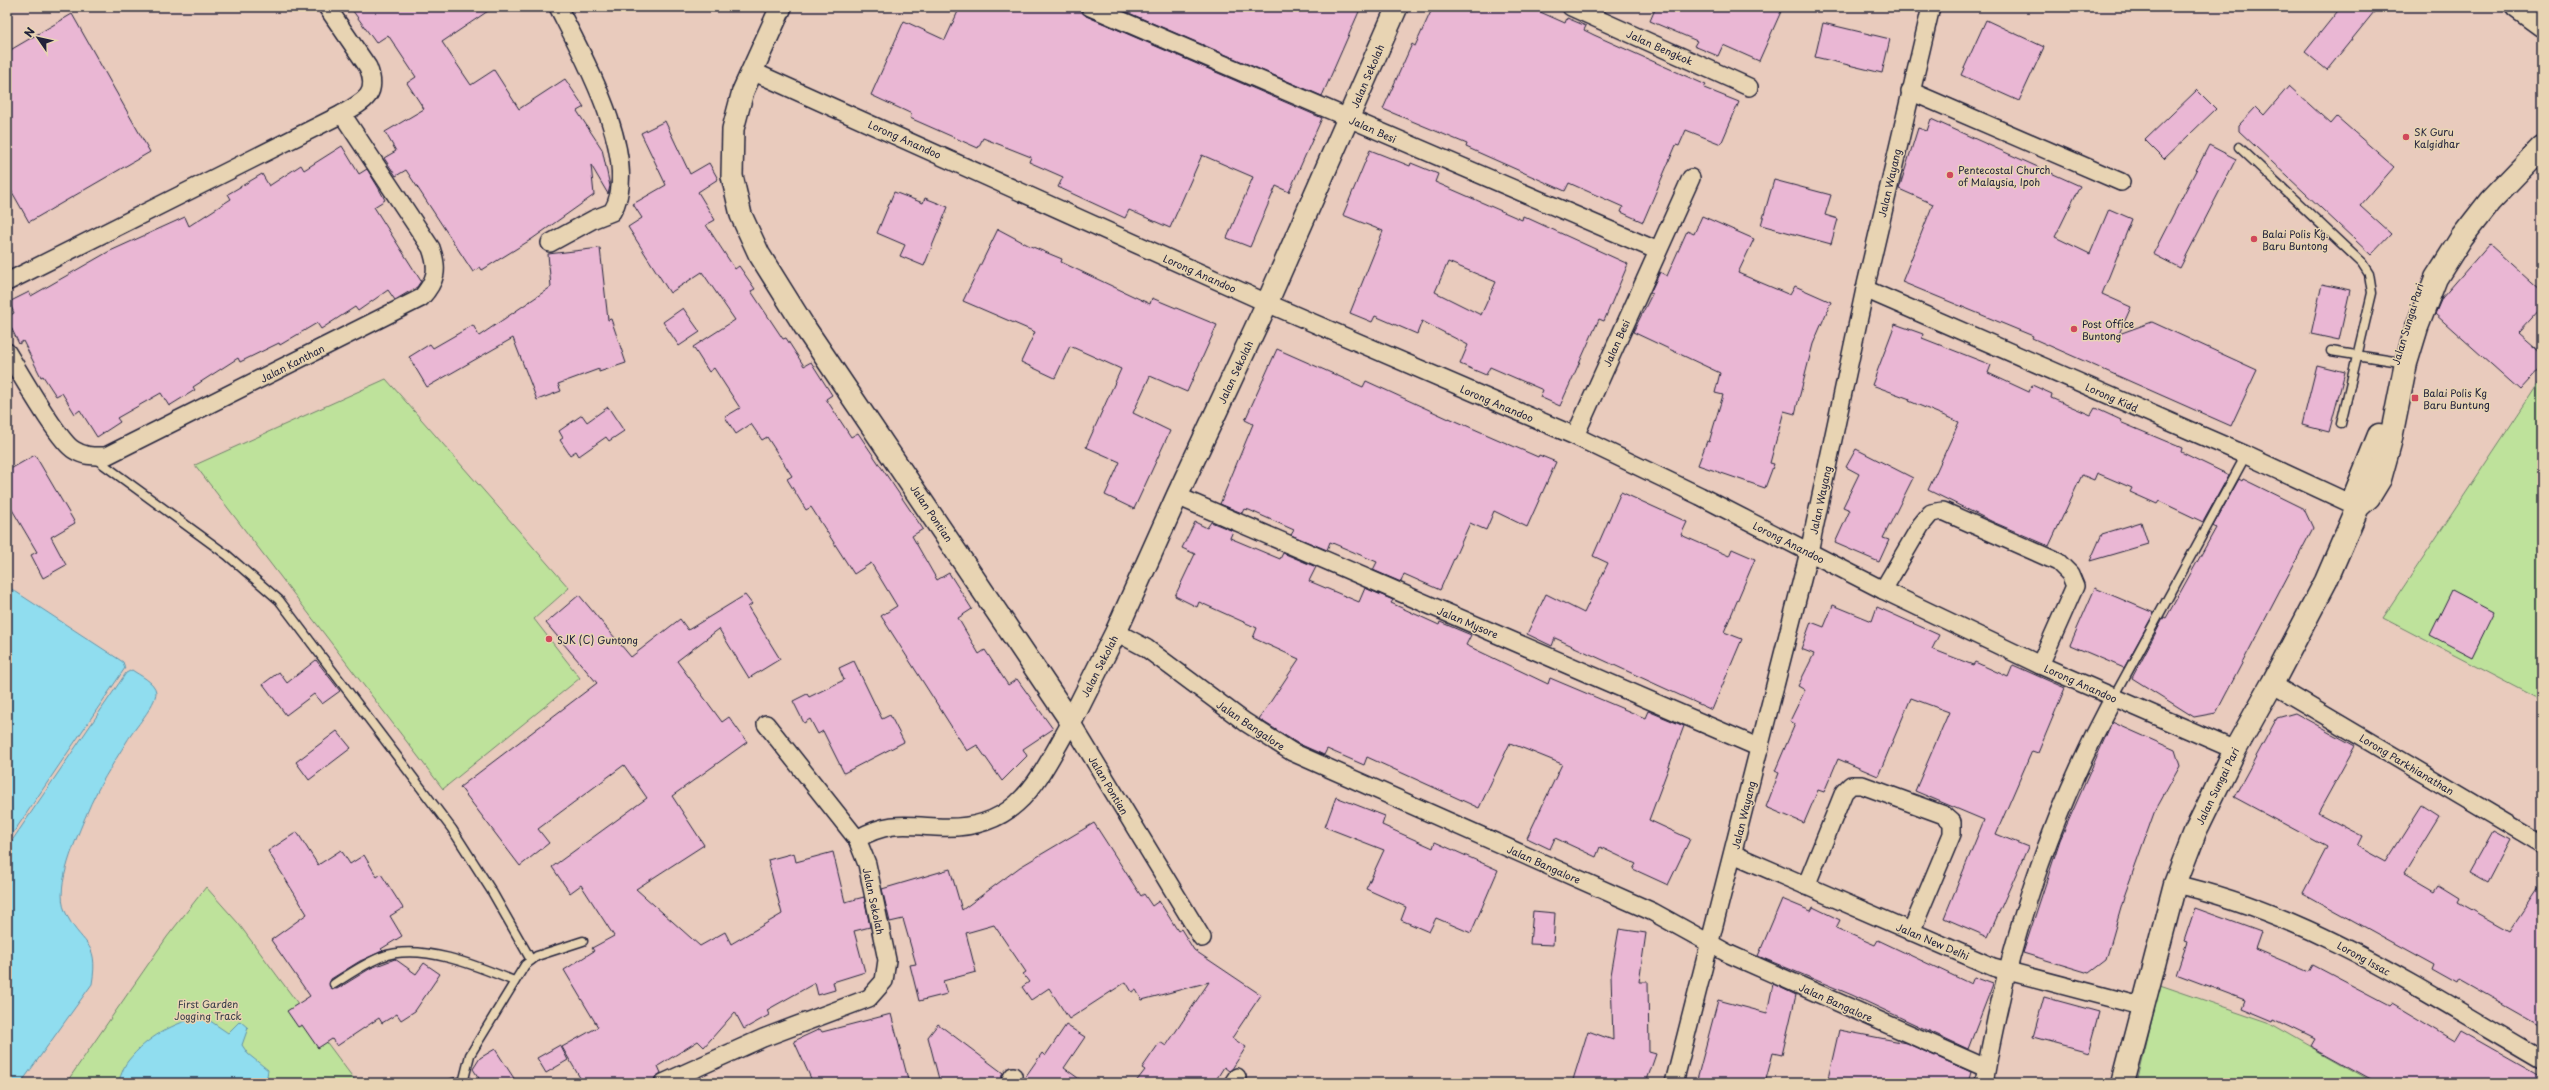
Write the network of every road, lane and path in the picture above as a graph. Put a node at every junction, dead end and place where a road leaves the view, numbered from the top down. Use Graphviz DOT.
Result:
graph roads {
  1 [pos="327,7"];
  2 [pos="558,7"];
  3 [pos="781,7"];
  4 [pos="1090,7"];
  5 [pos="1397,7"];
  6 [pos="1571,7"];
  7 [pos="1931,7"];
  8 [pos="2516,7"];
  9 [pos="2541,24"];
  10 [pos="752,71"];
  11 [pos="1749,87"];
  12 [pos="1910,91"];
  13 [pos="342,114"];
  14 [pos="1349,118"];
  15 [pos="2239,147"];
  16 [pos="2539,148"];
  17 [pos="1691,178"];
  18 [pos="2121,182"];
  19 [pos="550,243"];
  20 [pos="1656,250"];
  21 [pos="8,279"];
  22 [pos="1864,289"];
  23 [pos="1268,303"];
  24 [pos="2331,351"];
  25 [pos="7,352"];
  26 [pos="2357,354"];
  27 [pos="2401,362"];
  28 [pos="2341,424"];
  29 [pos="1575,436"];
  30 [pos="2246,455"];
  31 [pos="94,456"];
  32 [pos="1177,496"];
  33 [pos="2358,507"];
  34 [pos="1809,552"];
  35 [pos="1883,590"];
  36 [pos="1116,632"];
  37 [pos="2040,665"];
  38 [pos="2272,684"];
  39 [pos="2114,697"];
  40 [pos="1070,722"];
  41 [pos="766,724"];
  42 [pos="1760,748"];
  43 [pos="2234,750"];
  44 [pos="857,839"];
  45 [pos="2542,844"];
  46 [pos="1733,854"];
  47 [pos="2175,884"];
  48 [pos="1806,886"];
  49 [pos="1911,932"];
  50 [pos="1202,938"];
  51 [pos="583,941"];
  52 [pos="1710,944"];
  53 [pos="531,960"];
  54 [pos="2007,971"];
  55 [pos="514,981"];
  56 [pos="334,984"];
  57 [pos="2141,1006"];
  58 [pos="2542,1060"];
  59 [pos="1985,1076"];
  60 [pos="462,1082"];
  61 [pos="453,1083"];
  62 [pos="663,1083"];
  63 [pos="1674,1083"];
  64 [pos="2123,1083"];
  1 -- 13 [label="street"];
  2 -- 19 [label="street"];
  3 -- 10 [label="street, Jalan Pontian"];
  4 -- 14 [label="street, Jalan Besi"];
  5 -- 14 [label="street, Jalan Sekolah"];
  6 -- 11 [label="street, Jalan Bengkok"];
  7 -- 12 [label="street, Jalan Wayang"];
  8 -- 9 [label="street"];
  10 -- 23 [label="street, Lorong Anandoo"];
  10 -- 40 [label="street, Jalan Pontian"];
  12 -- 18 [label="street"];
  12 -- 22 [label="street, Jalan Wayang"];
  13 -- 21 [label="street"];
  13 -- 31 [label="street, Jalan Kanthan"];
  14 -- 20 [label="street, Jalan Besi"];
  14 -- 23 [label="street, Jalan Sekolah"];
  15 -- 26 [label="lane"];
  16 -- 27 [label="main road, Jalan Sungai Pari"];
  17 -- 20 [label="street, Jalan Besi"];
  20 -- 29 [label="street, Jalan Besi"];
  22 -- 30 [label="street, Lorong Kidd"];
  22 -- 34 [label="street, Jalan Wayang"];
  23 -- 29 [label="street, Lorong Anandoo"];
  23 -- 32 [label="street, Jalan Sekolah"];
  24 -- 26 [label="lane"];
  25 -- 31 [label="street, Jalan Kanthan"];
  26 -- 27 [label="lane"];
  26 -- 28 [label="lane"];
  27 -- 33 [label="main road, Jalan Sungai Pari"];
  29 -- 34 [label="street, Lorong Anandoo"];
  30 -- 33 [label="street, Lorong Kidd"];
  30 -- 39 [label="lane"];
  31 -- 53 [label="lane"];
  32 -- 36 [label="street, Jalan Sekolah"];
  32 -- 42 [label="street, Jalan Mysore"];
  33 -- 38 [label="main road, Jalan Sungai Pari"];
  34 -- 35 [label="street, Lorong Anandoo"];
  34 -- 42 [label="street, Jalan Wayang"];
  35 -- 37 [label="street, Lorong Anandoo"];
  35 -- 37 [label="street"];
  36 -- 40 [label="street, Jalan Sekolah"];
  36 -- 52 [label="street, Jalan Bangalore"];
  37 -- 39 [label="street, Lorong Anandoo"];
  38 -- 43 [label="main road, Jalan Sungai Pari"];
  38 -- 45 [label="street, Lorong Parkhianathan"];
  39 -- 43 [label="street, Lorong Anandoo"];
  39 -- 54 [label="street"];
  40 -- 44 [label="street, Jalan Sekolah"];
  40 -- 50 [label="street, Jalan Pontian"];
  41 -- 44 [label="street"];
  42 -- 46 [label="street, Jalan Wayang"];
  43 -- 47 [label="main road, Jalan Sungai Pari"];
  44 -- 62 [label="street, Jalan Sekolah"];
  46 -- 48 [label="street, Jalan New Delhi"];
  46 -- 52 [label="street, Jalan Wayang"];
  47 -- 57 [label="main road, Jalan Sungai Pari"];
  47 -- 58 [label="street, Lorong Issac"];
  48 -- 49 [label="street, Jalan New Delhi"];
  48 -- 49 [label="street"];
  49 -- 54 [label="street, Jalan New Delhi"];
  51 -- 53 [label="lane"];
  52 -- 59 [label="street, Jalan Bangalore"];
  52 -- 63 [label="street, Jalan Wayang"];
  53 -- 55 [label="lane"];
  54 -- 57 [label="street, Jalan New Delhi"];
  54 -- 59 [label="street"];
  55 -- 56 [label="lane"];
  55 -- 60 [label="lane"];
  57 -- 64 [label="main road, Jalan Sungai Pari"];
  60 -- 61 [label="lane"];
}
